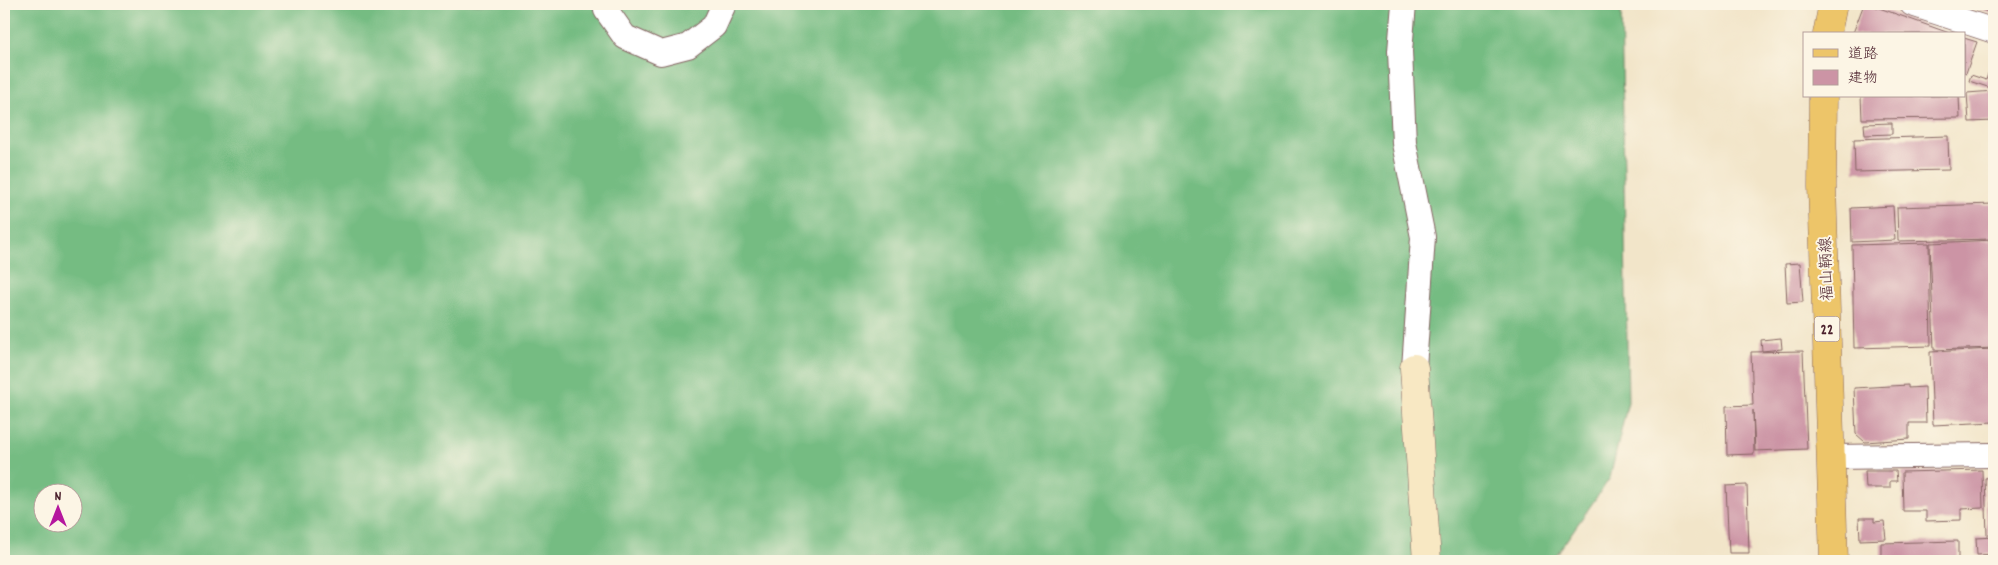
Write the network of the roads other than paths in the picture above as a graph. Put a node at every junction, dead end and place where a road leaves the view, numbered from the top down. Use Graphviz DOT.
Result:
graph roads {
  1 [pos="606,4"];
  2 [pos="724,4"];
  3 [pos="1404,4"];
  4 [pos="1832,4"];
  5 [pos="1912,4"];
  6 [pos="1994,31"];
  7 [pos="1827,32"];
  8 [pos="1823,98"];
  9 [pos="1414,368"];
  10 [pos="1994,455"];
  11 [pos="1831,457"];
  12 [pos="1427,561"];
  13 [pos="1834,561"];
  1 -- 2 [label="street"];
  3 -- 9 [label="street"];
  4 -- 7 [label="main road"];
  5 -- 6 [label="street"];
  8 -- 11 [label="main road, 福山鞆線 / 22"];
  9 -- 12 [label="street"];
  10 -- 11 [label="street"];
  11 -- 13 [label="main road, 福山鞆線 / 22"];
}
